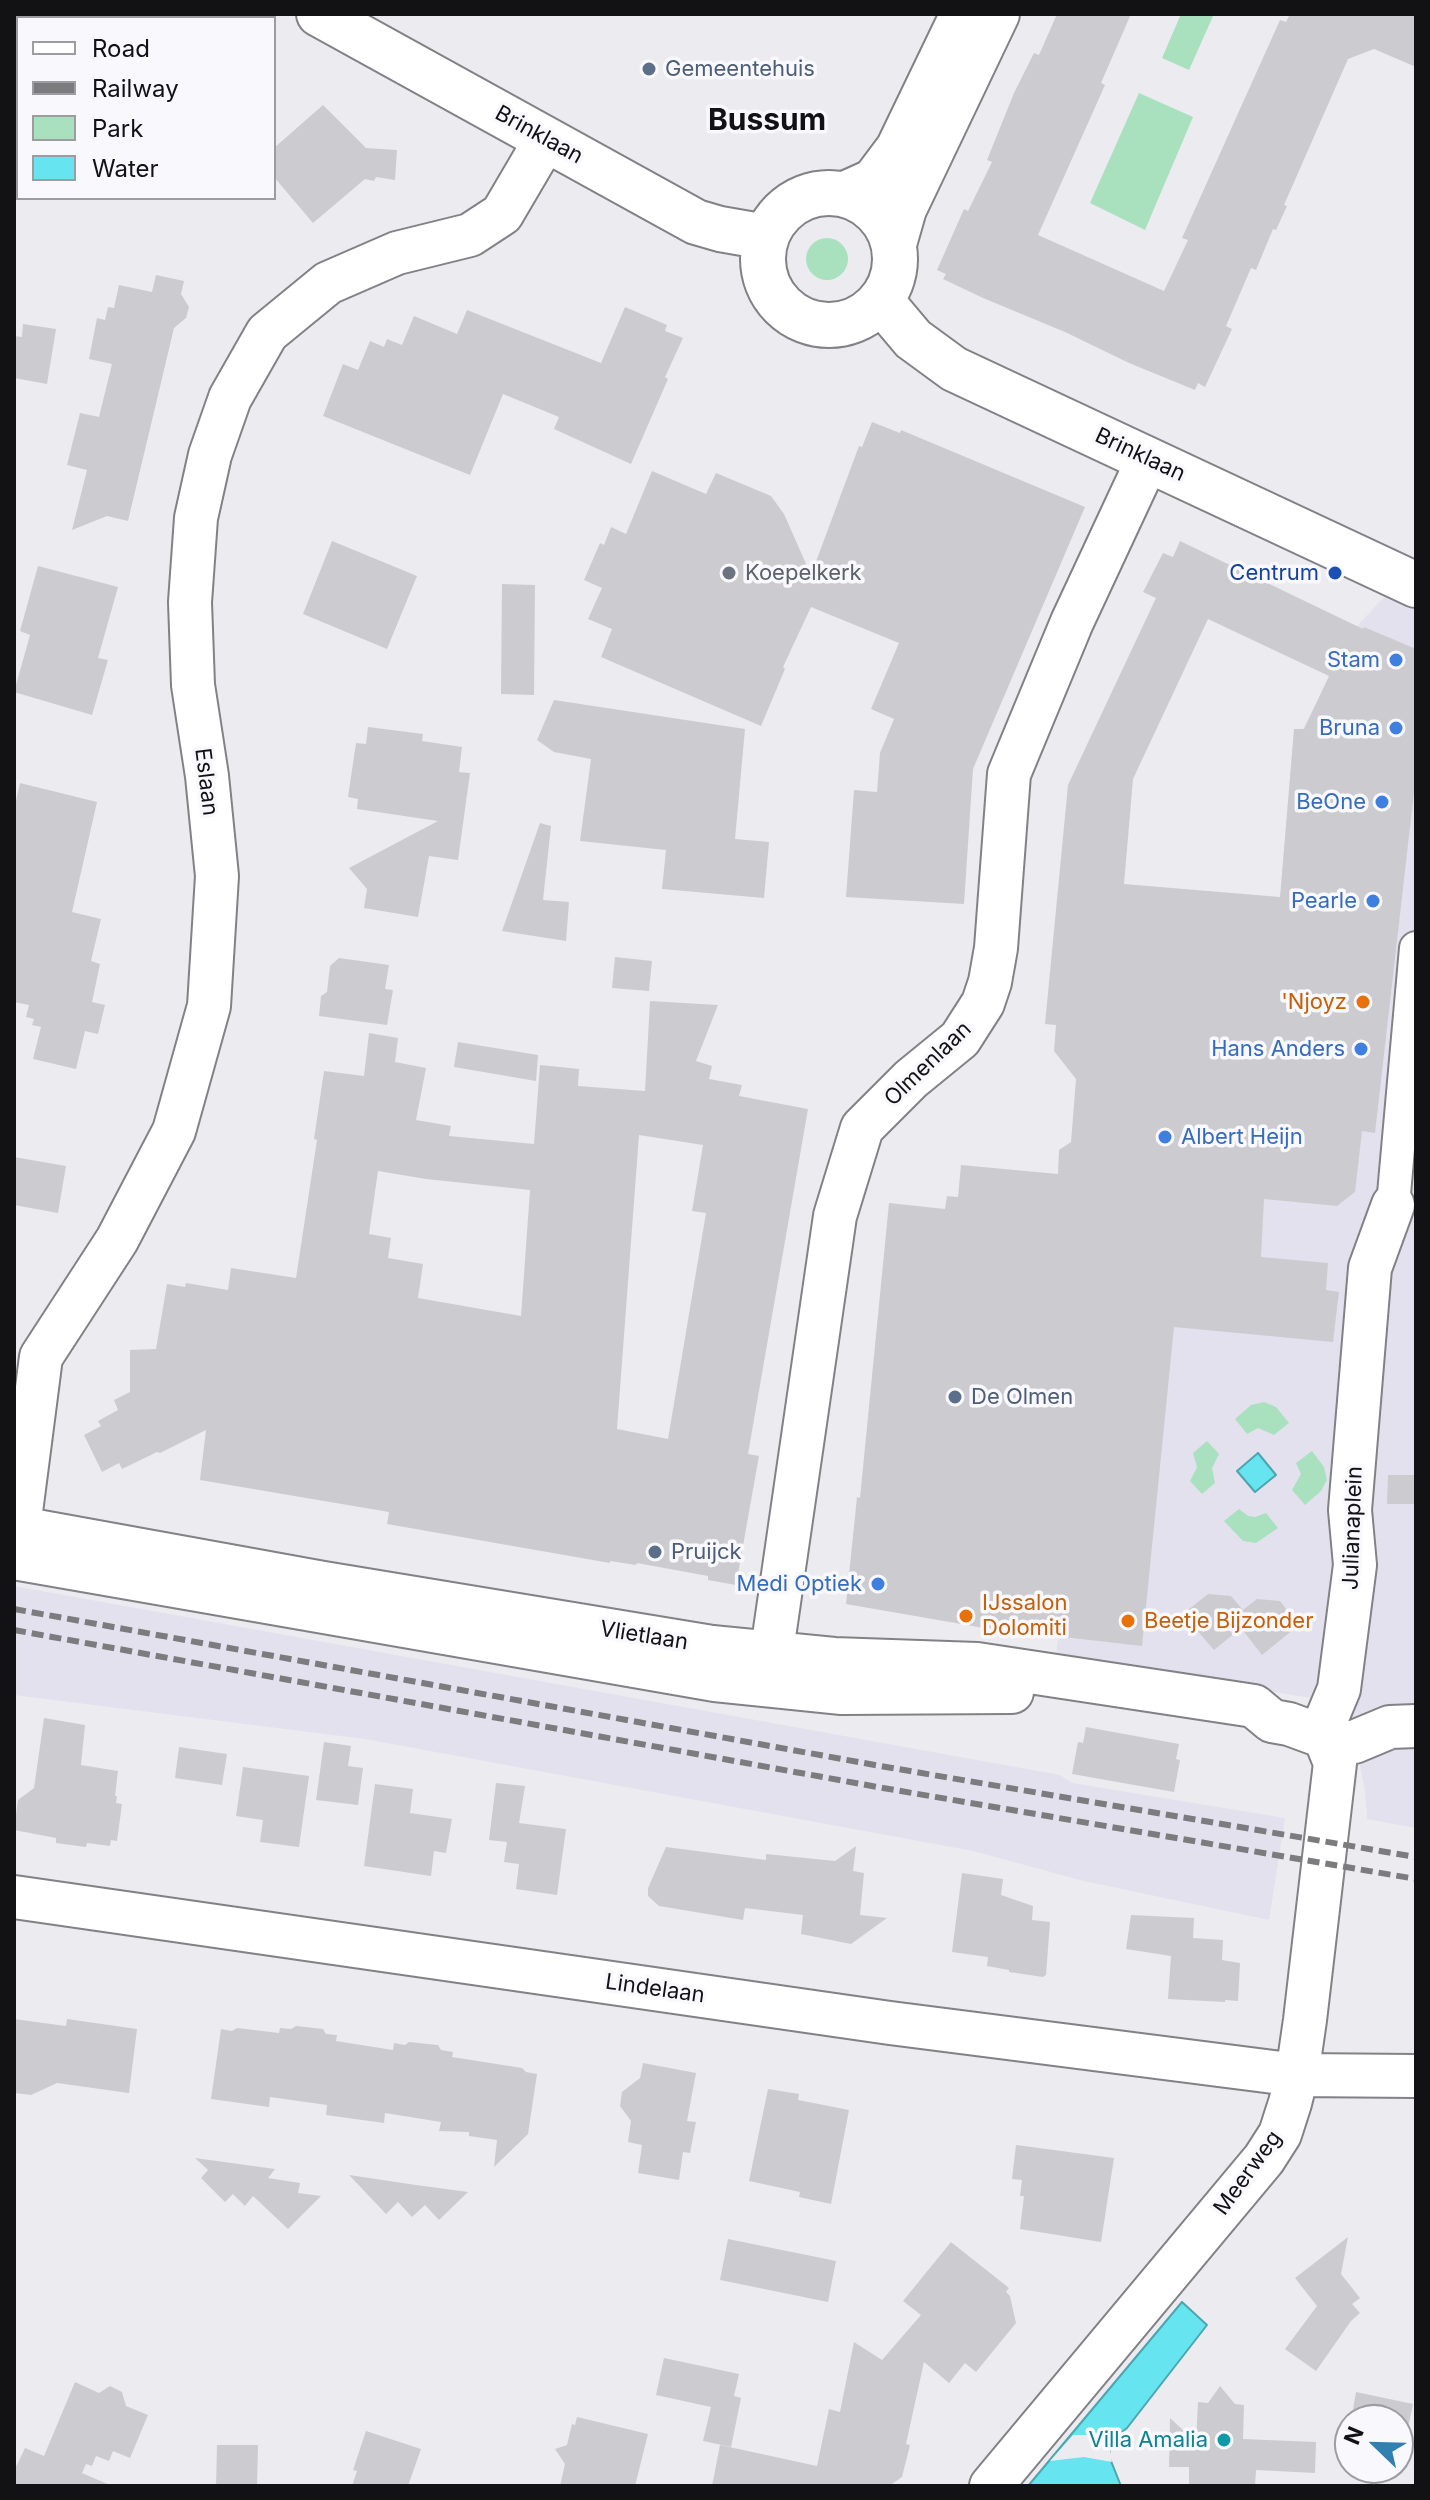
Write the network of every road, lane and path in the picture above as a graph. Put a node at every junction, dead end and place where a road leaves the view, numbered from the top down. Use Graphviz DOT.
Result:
graph roads {
  1 [pos="319,14"];
  2 [pos="963,14"];
  3 [pos="997,14"];
  4 [pos="546,139"];
  5 [pos="845,194"];
  6 [pos="766,237"];
  7 [pos="894,244"];
  8 [pos="881,301"];
  9 [pos="1148,459"];
  10 [pos="1416,585"];
  11 [pos="1416,948"];
  12 [pos="1393,1205"];
  13 [pos="15,1543"];
  14 [pos="770,1669"];
  15 [pos="1416,1726"];
  16 [pos="1325,1738"];
  17 [pos="14,1897"];
  18 [pos="1297,2075"];
  19 [pos="1416,2076"];
  20 [pos="991,2486"];
  1 -- 4 [label="street, Brinklaan"];
  2 -- 5 [label="street"];
  3 -- 7 [label="street"];
  4 -- 6 [label="street, Brinklaan"];
  4 -- 13 [label="street, Eslaan"];
  5 -- 6 [label="street"];
  5 -- 7 [label="street"];
  6 -- 8 [label="street"];
  7 -- 8 [label="street"];
  8 -- 9 [label="street, Brinklaan"];
  9 -- 10 [label="street, Brinklaan"];
  9 -- 14 [label="street, Olmenlaan"];
  11 -- 12 [label="street"];
  12 -- 16 [label="street, Julianaplein"];
  13 -- 14 [label="street, Vlietlaan"];
  14 -- 16 [label="street, Vlietlaan"];
  15 -- 16 [label="street"];
  16 -- 18 [label="street, Meerweg"];
  17 -- 18 [label="street, Lindelaan"];
  18 -- 19 [label="street, Lindelaan"];
  18 -- 20 [label="street, Meerweg"];
}
